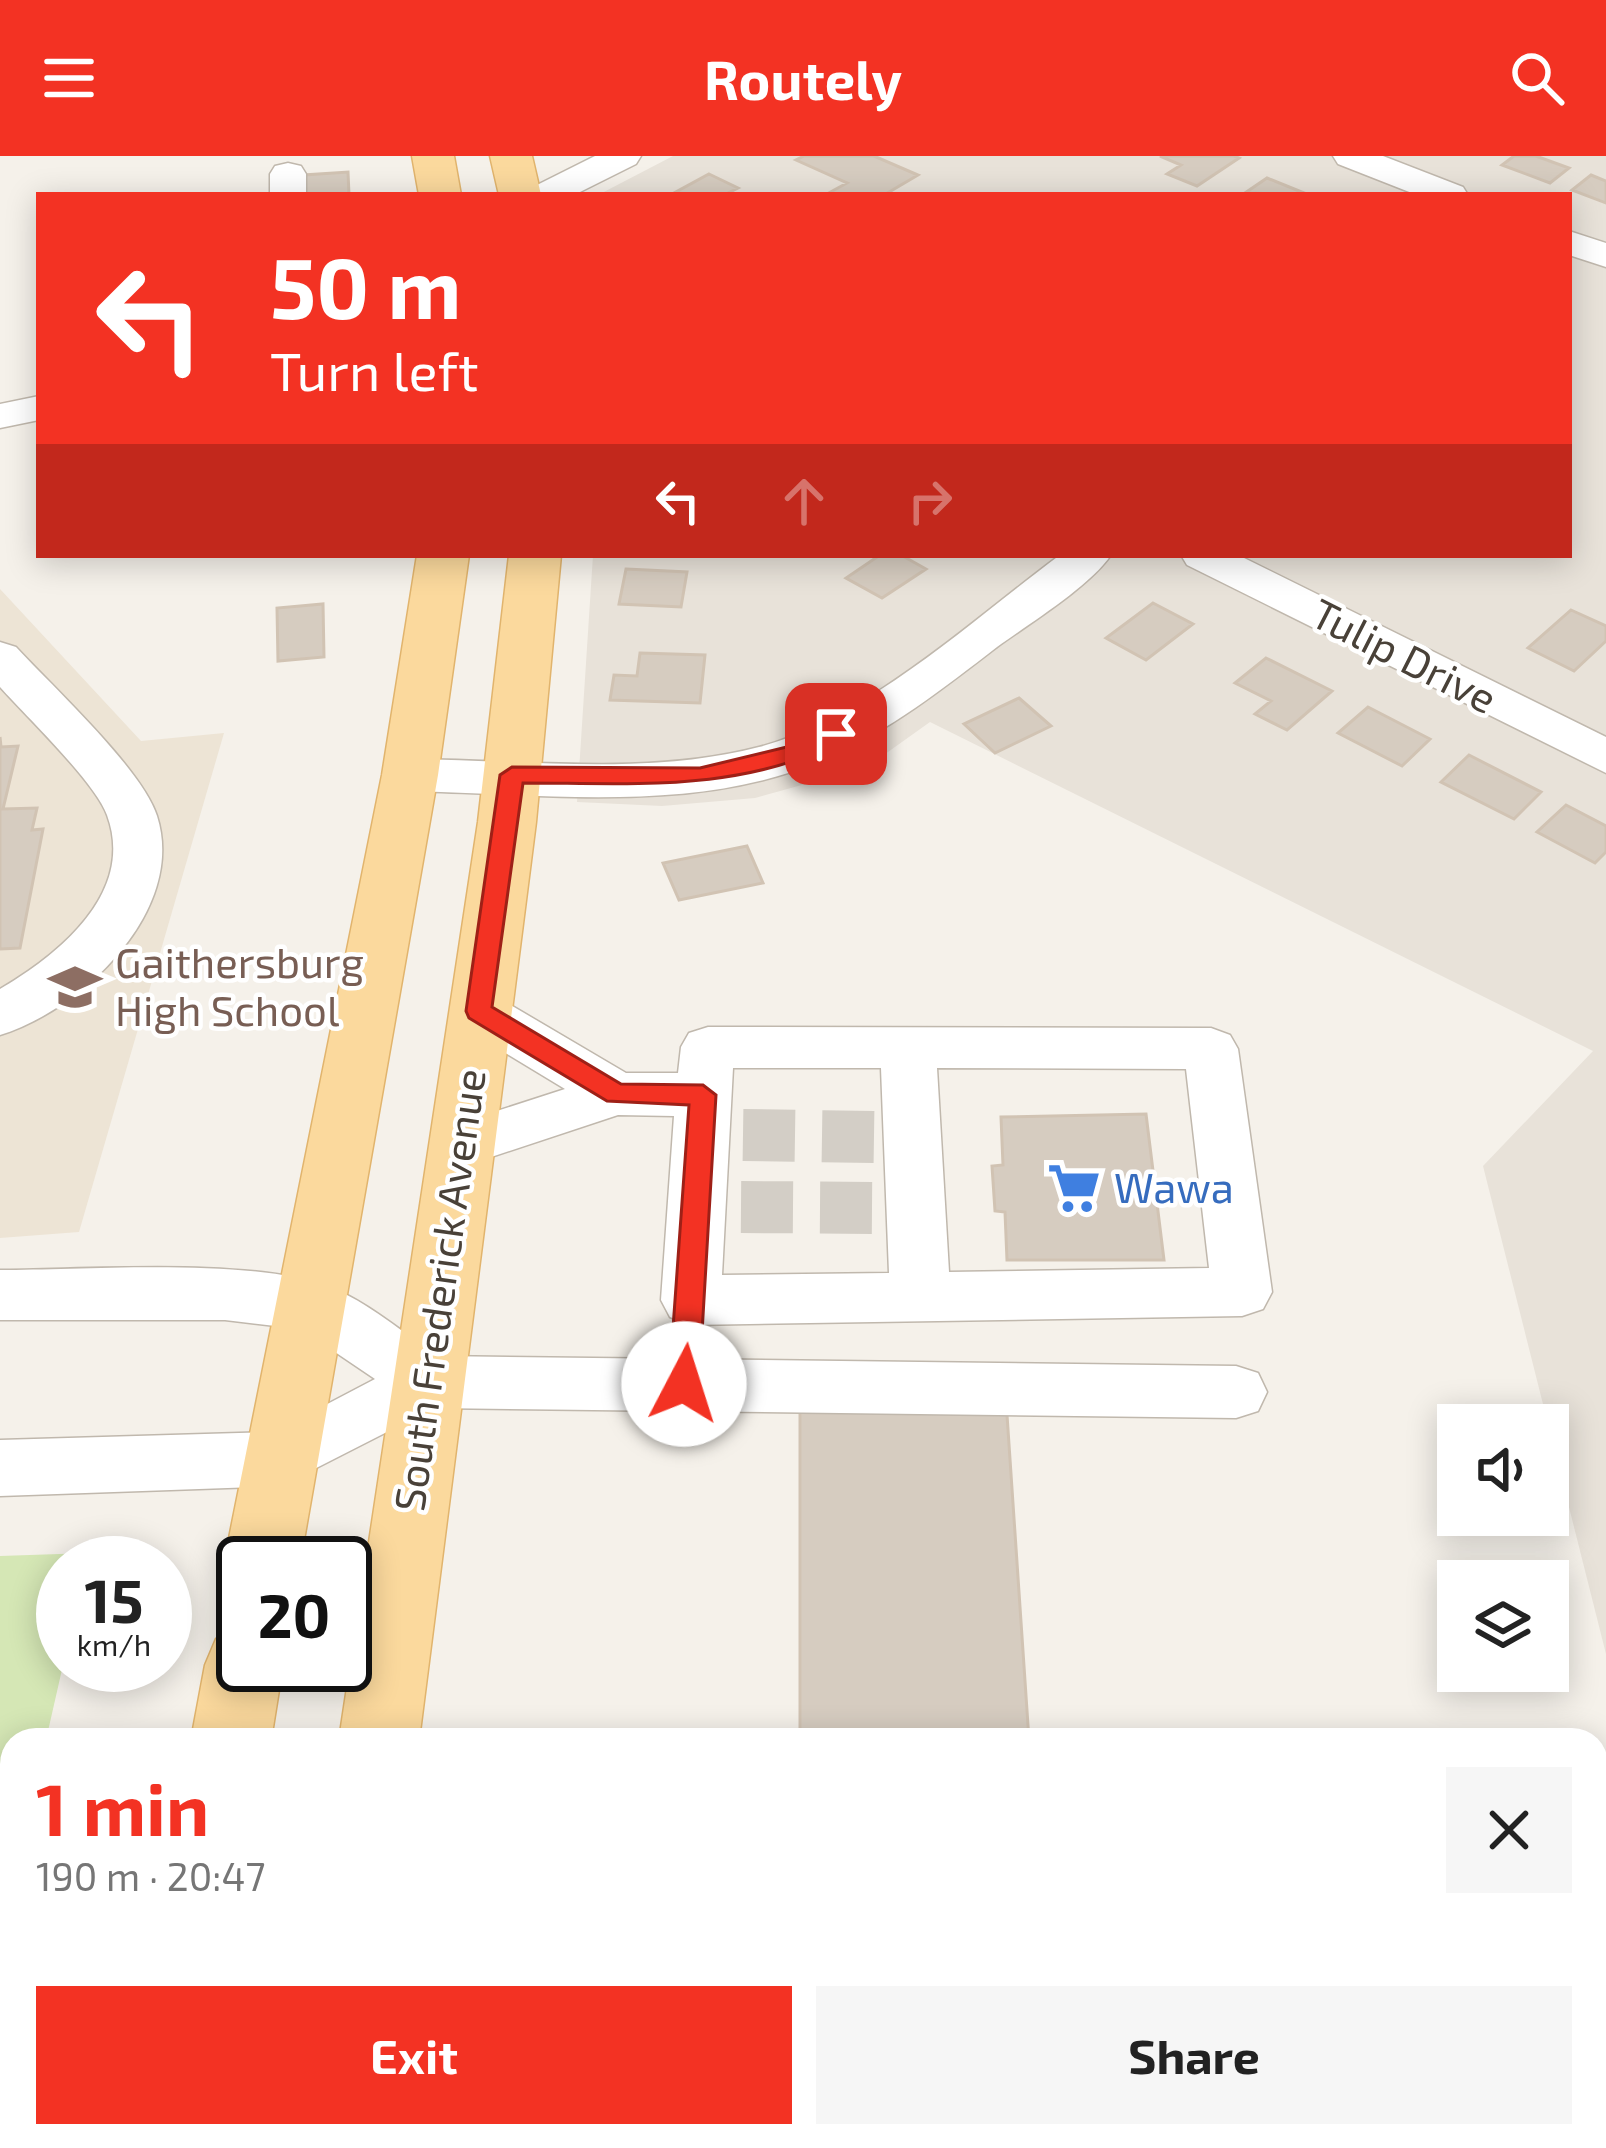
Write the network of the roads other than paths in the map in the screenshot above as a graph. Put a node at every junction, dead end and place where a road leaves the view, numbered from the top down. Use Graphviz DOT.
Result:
graph roads {
  1 [pos="433,156"];
  2 [pos="512,156"];
  3 [pos="623,156"];
  4 [pos="1351,156"];
  5 [pos="439,192"];
  6 [pos="519,192"];
  7 [pos="551,192"];
  8 [pos="1442,192"];
  9 [pos="1572,243"];
  10 [pos="1606,256"];
  11 [pos="36,408"];
  12 [pos="0,416"];
  13 [pos="443,558"];
  14 [pos="535,558"];
  15 [pos="1086,558"];
  16 [pos="1209,558"];
  17 [pos="0,657"];
  18 [pos="1606,757"];
  19 [pos="410,775"];
  20 [pos="512,775"];
  21 [pos="478,1011"];
  22 [pos="0,1015"];
  23 [pos="908,1048"];
  24 [pos="617,1094"];
  25 [pos="716,1121"];
  26 [pos="458,1146"];
  27 [pos="0,1294"];
  28 [pos="920,1297"];
  29 [pos="692,1300"];
  30 [pos="314,1306"];
  31 [pos="427,1382"];
  32 [pos="684,1384"];
  33 [pos="1236,1392"];
  34 [pos="281,1459"];
  35 [pos="0,1468"];
  36 [pos="267,1536"];
  37 [pos="239,1692"];
  38 [pos="232,1728"];
  39 [pos="382,1728"];
  1 -- 5 [label="main road"];
  2 -- 6 [label="main road"];
  3 -- 7 [label="street"];
  4 -- 8 [label="street"];
  9 -- 10 [label="street"];
  11 -- 12 [label="street"];
  13 -- 19 [label="main road"];
  14 -- 20 [label="main road, South Frederick Avenue"];
  15 -- 20 [label="street"];
  16 -- 18 [label="street, Tulip Drive"];
  17 -- 22 [label="street"];
  19 -- 20 [label="street"];
  19 -- 30 [label="main road"];
  20 -- 21 [label="main road, South Frederick Avenue"];
  21 -- 24 [label="street"];
  21 -- 26 [label="main road, South Frederick Avenue"];
  23 -- 25 [label="street"];
  23 -- 28 [label="street"];
  23 -- 28 [label="street"];
  24 -- 25 [label="street"];
  24 -- 26 [label="street"];
  25 -- 29 [label="street"];
  26 -- 31 [label="main road, South Frederick Avenue"];
  27 -- 30 [label="street"];
  28 -- 29 [label="street"];
  29 -- 32 [label="street"];
  30 -- 31 [label="street"];
  30 -- 34 [label="main road"];
  31 -- 32 [label="street"];
  31 -- 34 [label="street"];
  31 -- 39 [label="main road, South Frederick Avenue"];
  32 -- 33 [label="street"];
  34 -- 35 [label="street"];
  34 -- 36 [label="main road"];
  37 -- 38 [label="main road"];
}
